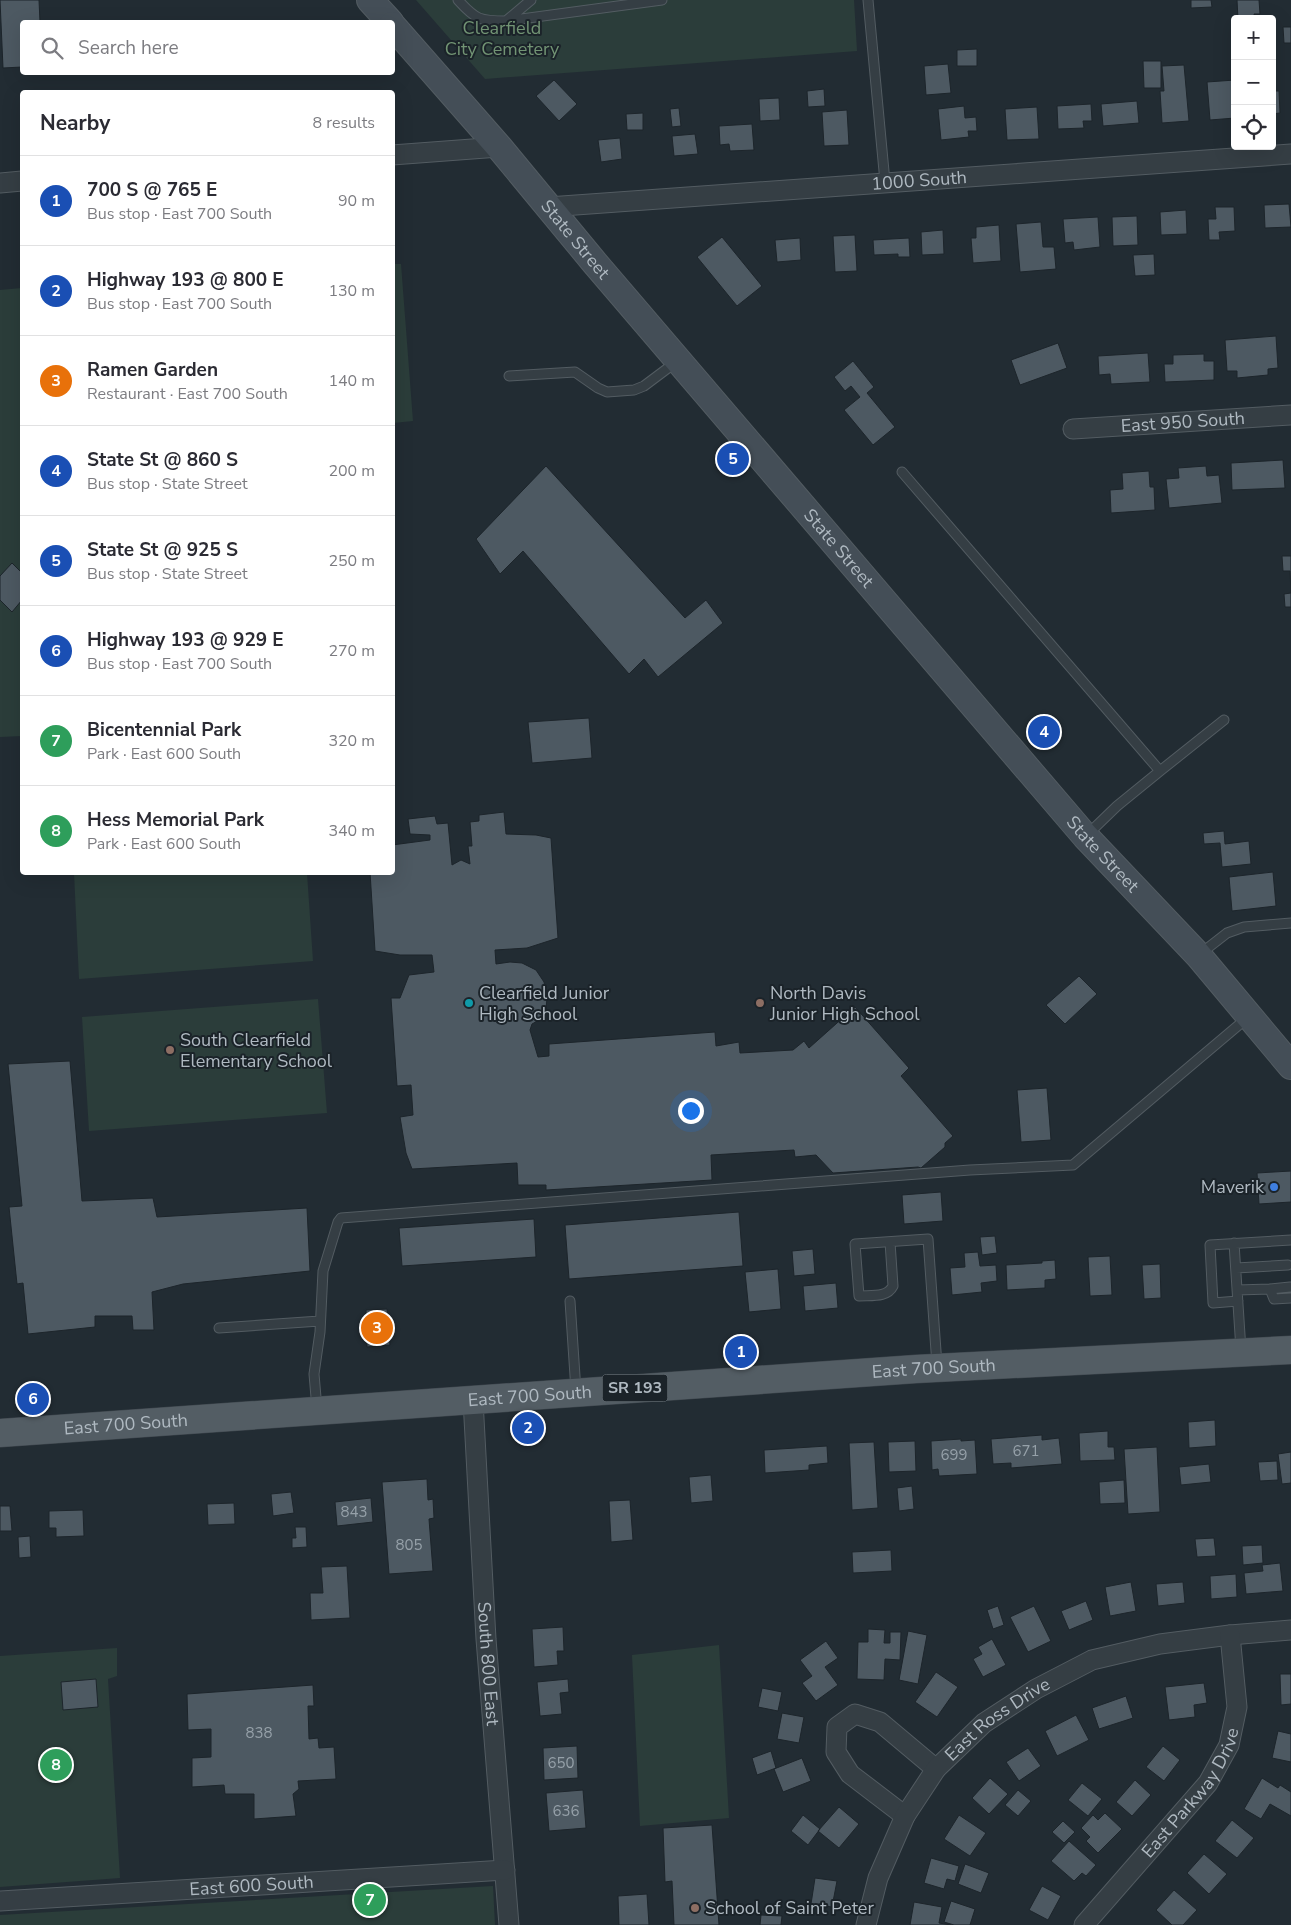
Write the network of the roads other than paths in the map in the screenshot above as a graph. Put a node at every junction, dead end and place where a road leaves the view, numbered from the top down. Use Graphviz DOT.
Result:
graph roads {
  1 [pos="370,0"];
  2 [pos="458,0"];
  3 [pos="531,0"];
  4 [pos="662,0"];
  5 [pos="868,0"];
  6 [pos="388,20"];
  7 [pos="506,21"];
  8 [pos="395,29"];
  9 [pos="499,148"];
  10 [pos="1291,154"];
  11 [pos="395,155"];
  12 [pos="20,181"];
  13 [pos="885,182"];
  14 [pos="0,183"];
  15 [pos="548,207"];
  16 [pos="678,360"];
  17 [pos="509,376"];
  18 [pos="1291,415"];
  19 [pos="1073,429"];
  20 [pos="902,472"];
  21 [pos="1224,720"];
  22 [pos="1160,771"];
  23 [pos="1085,836"];
  24 [pos="1291,923"];
  25 [pos="1198,955"];
  26 [pos="1249,1016"];
  27 [pos="1291,1066"];
  28 [pos="1291,1240"];
  29 [pos="890,1242"];
  30 [pos="1234,1243"];
  31 [pos="1288,1265"];
  32 [pos="1236,1268"];
  33 [pos="1290,1287"];
  34 [pos="1270,1288"];
  35 [pos="1237,1290"];
  36 [pos="1291,1298"];
  37 [pos="1238,1300"];
  38 [pos="570,1301"];
  39 [pos="320,1321"];
  40 [pos="218,1328"];
  41 [pos="1280,1351"];
  42 [pos="1241,1353"];
  43 [pos="938,1368"];
  44 [pos="576,1392"];
  45 [pos="472,1400"];
  46 [pos="317,1410"];
  47 [pos="0,1433"];
  48 [pos="1291,1630"];
  49 [pos="1230,1635"];
  50 [pos="936,1769"];
  51 [pos="905,1816"];
  52 [pos="505,1870"];
  53 [pos="0,1902"];
  54 [pos="509,1925"];
  55 [pos="866,1925"];
  56 [pos="1084,1925"];
  1 -- 6 [label="main road, State Street"];
  2 -- 7 [label="lane"];
  3 -- 7 [label="lane"];
  4 -- 7 [label="lane"];
  5 -- 13 [label="lane"];
  8 -- 9 [label="main road, State Street"];
  9 -- 11 [label="street"];
  9 -- 15 [label="main road, State Street"];
  10 -- 13 [label="street, 1000 South"];
  12 -- 14 [label="street"];
  13 -- 15 [label="street, 1000 South"];
  15 -- 16 [label="main road, State Street"];
  16 -- 17 [label="lane"];
  16 -- 23 [label="main road, State Street"];
  18 -- 19 [label="street, East 950 South"];
  20 -- 22 [label="lane"];
  21 -- 22 [label="lane"];
  22 -- 23 [label="lane"];
  23 -- 25 [label="main road, State Street"];
  24 -- 25 [label="lane"];
  25 -- 26 [label="main road, State Street"];
  26 -- 27 [label="main road, State Street"];
  26 -- 39 [label="lane"];
  28 -- 30 [label="lane"];
  29 -- 29 [label="lane"];
  29 -- 43 [label="lane"];
  30 -- 32 [label="lane"];
  30 -- 37 [label="lane"];
  31 -- 32 [label="lane"];
  32 -- 35 [label="lane"];
  33 -- 34 [label="lane"];
  34 -- 35 [label="lane"];
  34 -- 36 [label="lane"];
  35 -- 37 [label="lane"];
  37 -- 42 [label="lane"];
  38 -- 44 [label="lane"];
  39 -- 40 [label="lane"];
  39 -- 46 [label="lane"];
  41 -- 42 [label="main road, East 700 South / SR 193"];
  42 -- 43 [label="main road, East 700 South / SR 193"];
  43 -- 44 [label="main road, East 700 South / SR 193"];
  44 -- 45 [label="main road, East 700 South / SR 193"];
  45 -- 46 [label="main road, East 700 South / SR 193"];
  45 -- 52 [label="street, South 800 East"];
  46 -- 47 [label="main road, East 700 South / SR 193"];
  48 -- 49 [label="street, East Ross Drive"];
  49 -- 50 [label="street, East Ross Drive"];
  49 -- 56 [label="street, East Parkway Drive"];
  50 -- 51 [label="street, East Ross Drive"];
  50 -- 51 [label="street"];
  51 -- 55 [label="street, East Ross Drive"];
  52 -- 53 [label="street, East 600 South"];
  52 -- 54 [label="street, South 800 East"];
}
